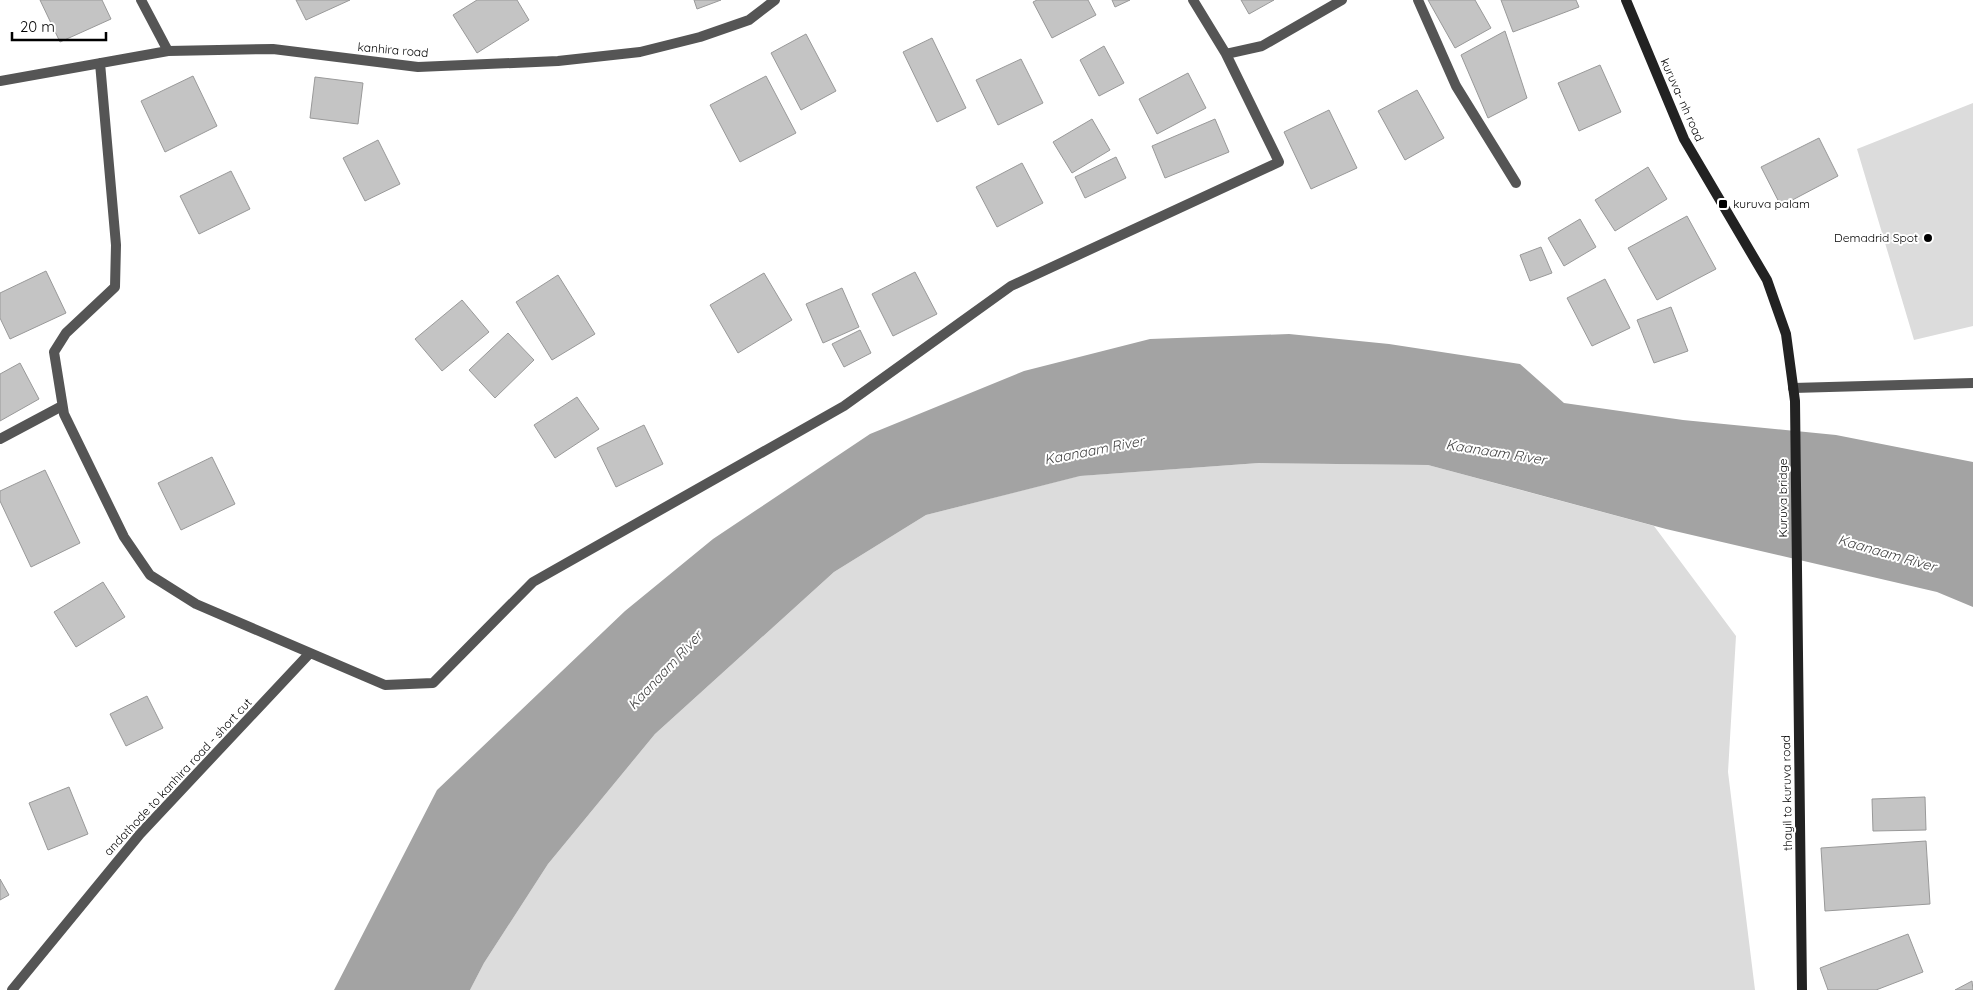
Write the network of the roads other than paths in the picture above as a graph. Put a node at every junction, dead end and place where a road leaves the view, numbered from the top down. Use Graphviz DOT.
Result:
graph roads {
  1 [pos="142,0"];
  2 [pos="775,0"];
  3 [pos="1193,0"];
  4 [pos="1342,0"];
  5 [pos="1418,0"];
  6 [pos="1626,0"];
  7 [pos="168,51"];
  8 [pos="1226,54"];
  9 [pos="100,63"];
  10 [pos="0,81"];
  11 [pos="1516,183"];
  12 [pos="1973,383"];
  13 [pos="1794,388"];
  14 [pos="1795,401"];
  15 [pos="62,406"];
  16 [pos="0,439"];
  17 [pos="1796,595"];
  18 [pos="309,654"];
  19 [pos="12,990"];
  20 [pos="1802,990"];
  1 -- 7 [label="street"];
  2 -- 7 [label="street, kanhira road"];
  3 -- 8 [label="street"];
  4 -- 8 [label="street"];
  5 -- 11 [label="street"];
  6 -- 13 [label="main road, kuruva- nh road"];
  7 -- 9 [label="street, kanhira road"];
  8 -- 18 [label="street"];
  9 -- 10 [label="street, kanhira road"];
  9 -- 15 [label="street"];
  12 -- 13 [label="street"];
  13 -- 14 [label="main road, kuruva- nh road"];
  14 -- 17 [label="main road, Kuruva bridge"];
  15 -- 16 [label="street"];
  15 -- 18 [label="street"];
  17 -- 20 [label="main road, thayil to kuruva road"];
  18 -- 19 [label="street, andathode to kanhira road - short cut"];
}
